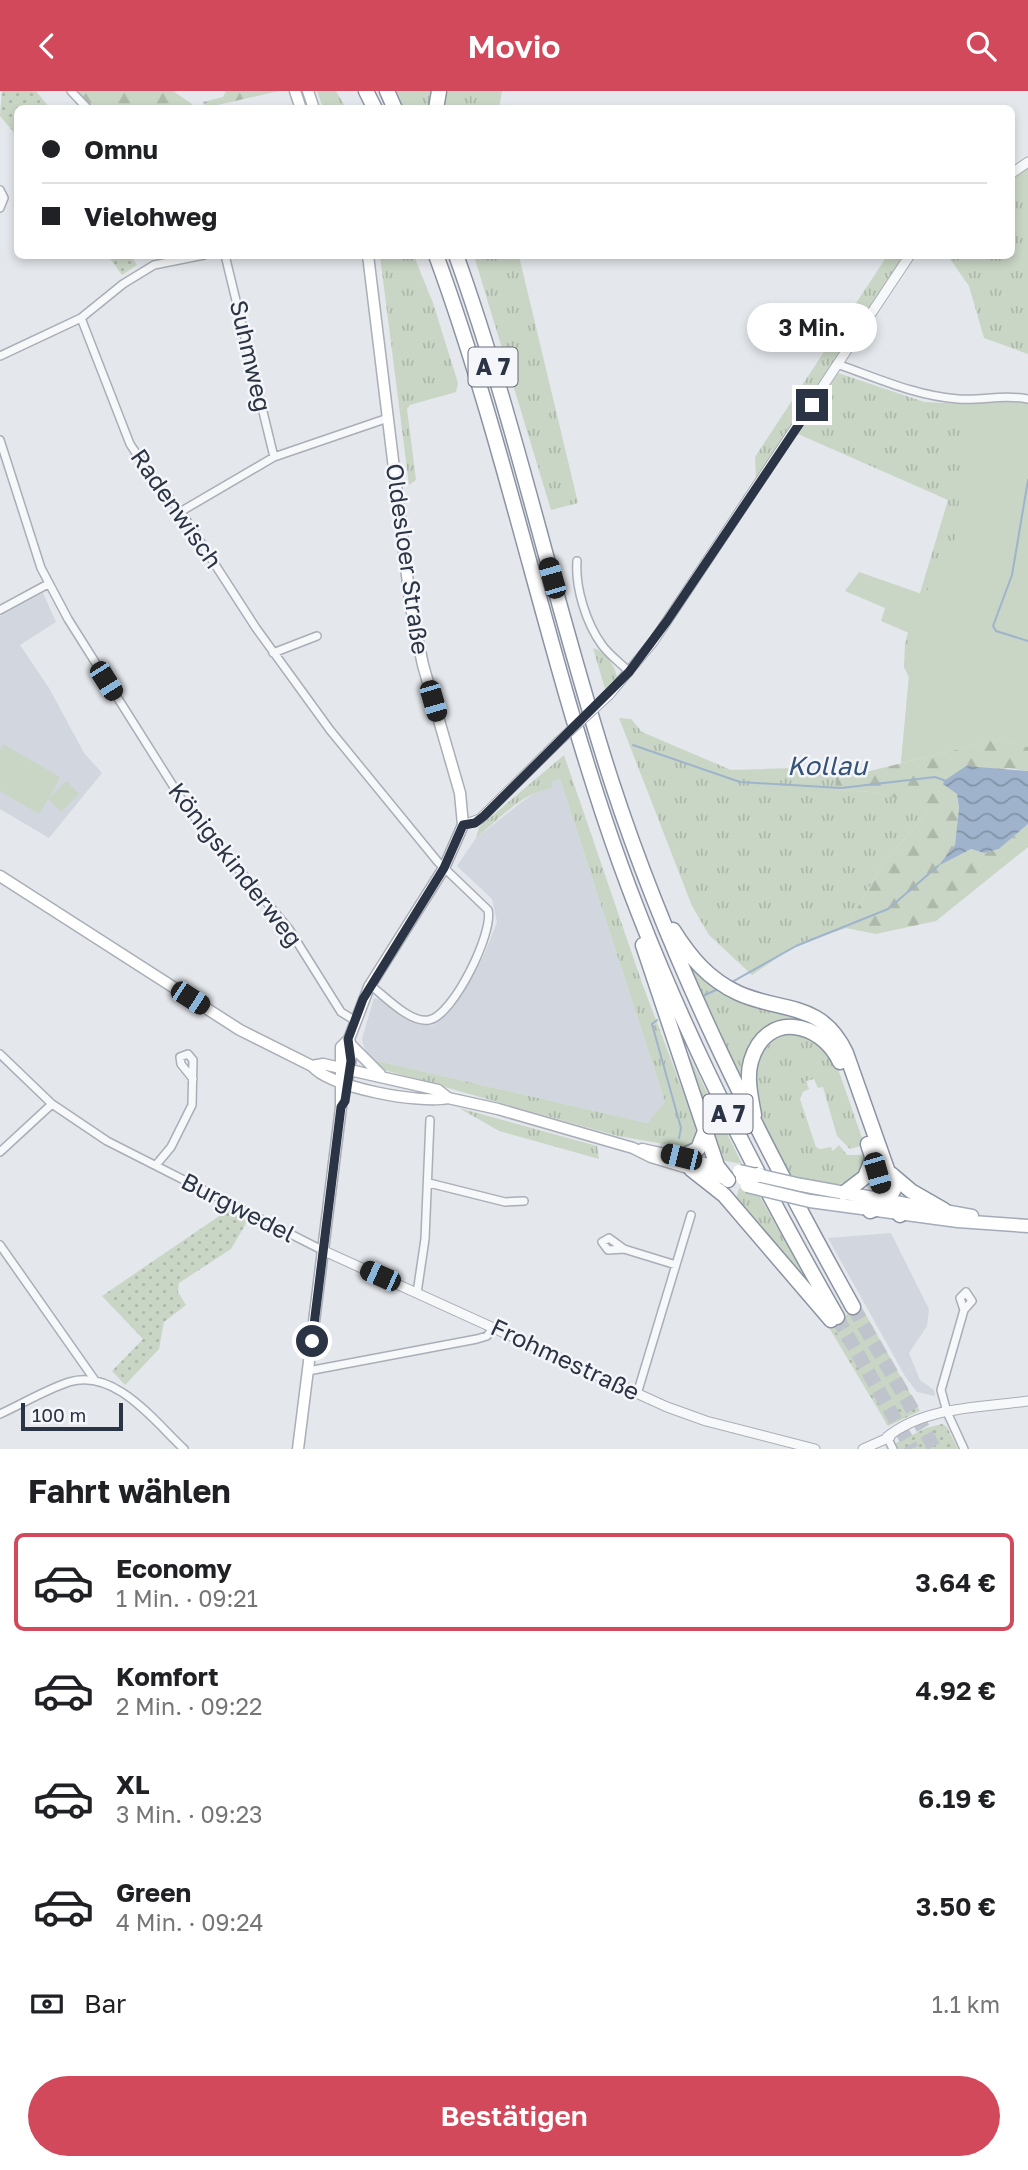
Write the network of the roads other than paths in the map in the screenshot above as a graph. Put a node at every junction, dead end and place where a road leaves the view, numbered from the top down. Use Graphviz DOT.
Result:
graph roads {
  1 [pos="71,91"];
  2 [pos="84,105"];
  3 [pos="0,190"];
  4 [pos="0,208"];
  5 [pos="184,259"];
  6 [pos="226,259"];
  7 [pos="368,259"];
  8 [pos="437,259"];
  9 [pos="460,259"];
  10 [pos="907,259"];
  11 [pos="81,318"];
  12 [pos="0,356"];
  13 [pos="837,364"];
  14 [pos="494,371"];
  15 [pos="476,377"];
  16 [pos="1028,399"];
  17 [pos="388,418"];
  18 [pos="503,438"];
  19 [pos="0,440"];
  20 [pos="274,457"];
  21 [pos="531,499"];
  22 [pos="512,506"];
  23 [pos="180,512"];
  24 [pos="577,561"];
  25 [pos="48,584"];
  26 [pos="0,610"];
  27 [pos="317,636"];
  28 [pos="273,653"];
  29 [pos="629,672"];
  30 [pos="463,820"];
  31 [pos="444,868"];
  32 [pos="0,876"];
  33 [pos="635,904"];
  34 [pos="655,904"];
  35 [pos="370,985"];
  36 [pos="354,1020"];
  37 [pos="349,1041"];
  38 [pos="0,1054"];
  39 [pos="312,1066"];
  40 [pos="344,1069"];
  41 [pos="385,1078"];
  42 [pos="193,1079"];
  43 [pos="343,1083"];
  44 [pos="448,1098"];
  45 [pos="52,1104"];
  46 [pos="430,1120"];
  47 [pos="756,1130"];
  48 [pos="705,1131"];
  49 [pos="633,1148"];
  50 [pos="0,1152"];
  51 [pos="681,1157"];
  52 [pos="873,1157"];
  53 [pos="156,1165"];
  54 [pos="717,1166"];
  55 [pos="691,1169"];
  56 [pos="888,1171"];
  57 [pos="759,1175"];
  58 [pos="739,1179"];
  59 [pos="429,1183"];
  60 [pos="844,1193"];
  61 [pos="524,1201"];
  62 [pos="889,1201"];
  63 [pos="732,1203"];
  64 [pos="944,1210"];
  65 [pos="870,1211"];
  66 [pos="691,1215"];
  67 [pos="900,1215"];
  68 [pos="1003,1223"];
  69 [pos="1028,1226"];
  70 [pos="1,1248"];
  71 [pos="624,1249"];
  72 [pos="322,1250"];
  73 [pos="676,1265"];
  74 [pos="417,1293"];
  75 [pos="853,1307"];
  76 [pos="964,1310"];
  77 [pos="493,1328"];
  78 [pos="308,1371"];
  79 [pos="94,1379"];
  80 [pos="637,1394"];
  81 [pos="1028,1401"];
  82 [pos="947,1412"];
  83 [pos="0,1414"];
  84 [pos="887,1437"];
  85 [pos="184,1449"];
  86 [pos="298,1449"];
  87 [pos="815,1449"];
  88 [pos="863,1449"];
  89 [pos="893,1449"];
  90 [pos="964,1449"];
  1 -- 2 [label="street"];
  3 -- 4 [label="street"];
  5 -- 11 [label="street"];
  6 -- 20 [label="street, Suhmweg"];
  7 -- 17 [label="main road, Oldesloer Straße"];
  8 -- 15 [label="highway, A 7"];
  9 -- 14 [label="highway, A 7"];
  10 -- 13 [label="street"];
  11 -- 12 [label="street"];
  11 -- 23 [label="street, Radenwisch"];
  13 -- 16 [label="street"];
  13 -- 29 [label="street"];
  14 -- 18 [label="highway, A 7"];
  14 -- 21 [label="highway, A 7"];
  15 -- 18 [label="highway, A 7"];
  15 -- 22 [label="highway, A 7"];
  17 -- 20 [label="street"];
  17 -- 30 [label="main road, Oldesloer Straße"];
  18 -- 21 [label="highway, A 7"];
  18 -- 22 [label="highway, A 7"];
  19 -- 25 [label="street, Königskinderweg"];
  20 -- 23 [label="street"];
  21 -- 34 [label="highway, A 7"];
  22 -- 33 [label="highway, A 7"];
  23 -- 28 [label="street, Radenwisch"];
  24 -- 29 [label="street"];
  25 -- 26 [label="street"];
  25 -- 36 [label="street, Königskinderweg"];
  27 -- 28 [label="street"];
  28 -- 31 [label="street, Radenwisch"];
  29 -- 30 [label="street, bridge"];
  30 -- 31 [label="main road"];
  31 -- 35 [label="main road"];
  31 -- 35 [label="street, Radenwisch"];
  32 -- 39 [label="main road"];
  33 -- 48 [label="highway"];
  33 -- 63 [label="highway, A 7"];
  34 -- 47 [label="highway, A 7"];
  34 -- 56 [label="highway"];
  35 -- 36 [label="main road"];
  36 -- 37 [label="main road"];
  37 -- 40 [label="main road"];
  37 -- 41 [label="main road"];
  38 -- 45 [label="street, Burgwedel"];
  39 -- 40 [label="main road"];
  39 -- 43 [label="main road"];
  40 -- 41 [label="main road"];
  40 -- 43 [label="main road"];
  41 -- 44 [label="main road"];
  42 -- 53 [label="street, Burgwedel"];
  43 -- 44 [label="main road"];
  43 -- 72 [label="main road"];
  44 -- 49 [label="main road"];
  45 -- 50 [label="street"];
  45 -- 53 [label="street, Burgwedel"];
  46 -- 59 [label="street"];
  47 -- 52 [label="highway"];
  47 -- 75 [label="highway, A 7"];
  48 -- 51 [label="highway"];
  48 -- 54 [label="highway"];
  49 -- 51 [label="main road"];
  49 -- 55 [label="main road"];
  51 -- 54 [label="main road"];
  52 -- 60 [label="highway"];
  52 -- 62 [label="highway"];
  53 -- 72 [label="street, Burgwedel"];
  54 -- 58 [label="highway"];
  55 -- 58 [label="main road"];
  55 -- 63 [label="highway, A 7"];
  56 -- 62 [label="highway"];
  56 -- 64 [label="highway"];
  57 -- 58 [label="highway, bridge"];
  57 -- 60 [label="main road, bridge"];
  58 -- 63 [label="highway"];
  58 -- 65 [label="main road, bridge"];
  59 -- 61 [label="street"];
  59 -- 74 [label="street"];
  60 -- 62 [label="main road"];
  62 -- 64 [label="main road"];
  62 -- 65 [label="highway"];
  62 -- 67 [label="highway"];
  64 -- 68 [label="main road"];
  65 -- 67 [label="main road"];
  66 -- 73 [label="street"];
  67 -- 68 [label="main road"];
  68 -- 69 [label="main road"];
  70 -- 79 [label="street"];
  71 -- 73 [label="street"];
  72 -- 74 [label="street, Frohmestraße"];
  72 -- 78 [label="main road"];
  73 -- 80 [label="street"];
  74 -- 77 [label="street, Frohmestraße"];
  76 -- 82 [label="street"];
  77 -- 78 [label="street"];
  77 -- 80 [label="street, Frohmestraße"];
  78 -- 86 [label="main road"];
  79 -- 83 [label="street"];
  79 -- 85 [label="street"];
  80 -- 87 [label="street, Frohmestraße"];
  81 -- 82 [label="street"];
  82 -- 84 [label="street"];
  82 -- 90 [label="street"];
  84 -- 88 [label="street"];
  84 -- 89 [label="street"];
}
